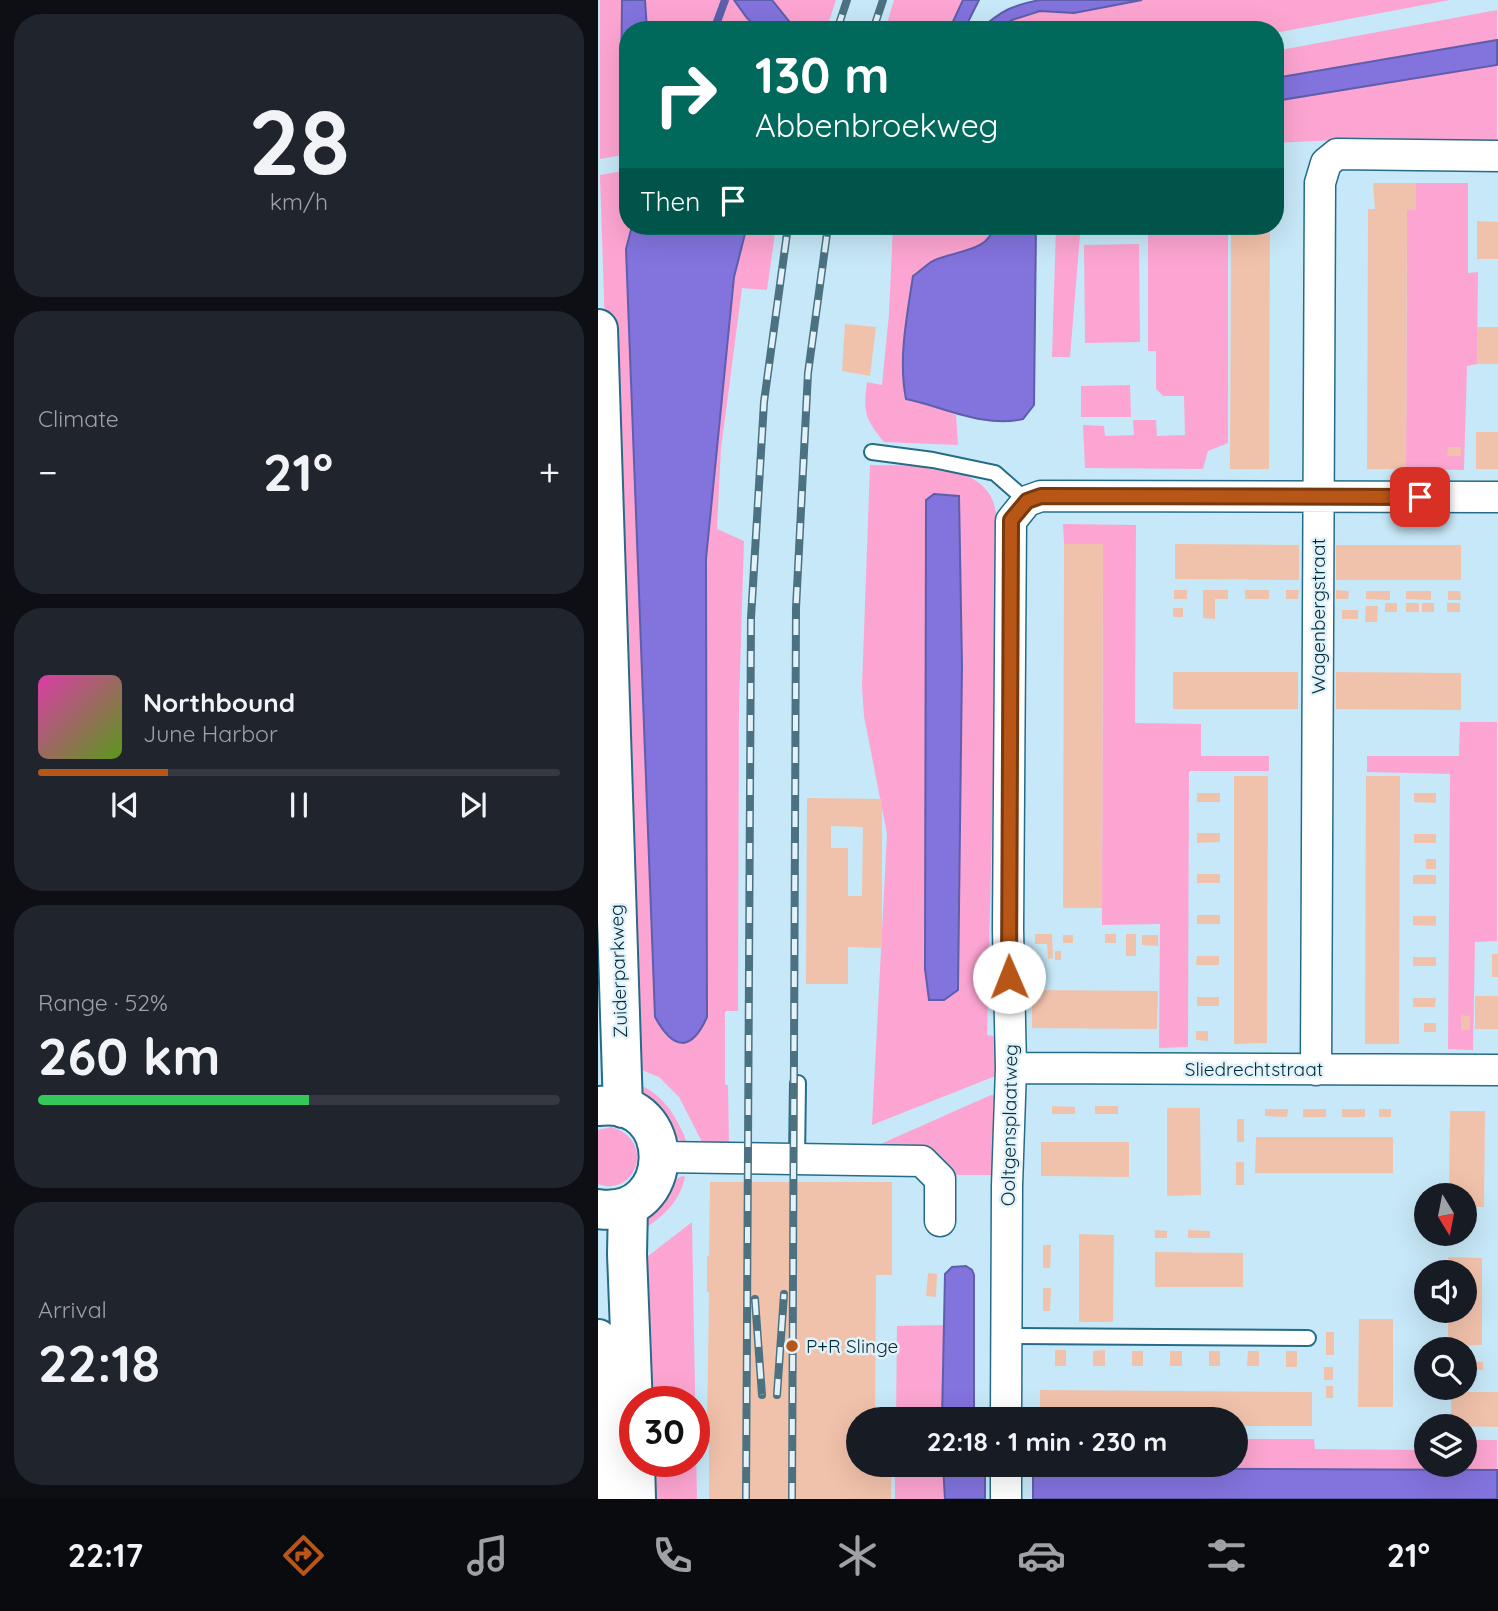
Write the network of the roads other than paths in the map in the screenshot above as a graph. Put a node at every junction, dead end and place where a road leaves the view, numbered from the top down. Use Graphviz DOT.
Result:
graph roads {
  1 [pos="1498,156"];
  2 [pos="598,330"];
  3 [pos="872,452"];
  4 [pos="1318,497"];
  5 [pos="1498,497"];
  6 [pos="1027,501"];
  7 [pos="1316,1070"];
  8 [pos="1498,1070"];
  9 [pos="1010,1074"];
  10 [pos="798,1083"];
  11 [pos="611,1107"];
  12 [pos="660,1157"];
  13 [pos="798,1159"];
  14 [pos="613,1207"];
  15 [pos="940,1221"];
  16 [pos="1007,1336"];
  17 [pos="598,1339"];
  18 [pos="1308,1339"];
  19 [pos="632,1386"];
  20 [pos="1006,1407"];
  21 [pos="635,1477"];
  22 [pos="1006,1477"];
  23 [pos="603,1499"];
  24 [pos="636,1499"];
  25 [pos="1006,1499"];
  1 -- 4 [label="street, Wagenbergstraat"];
  2 -- 11 [label="main road, Zuiderparkweg"];
  3 -- 6 [label="lane"];
  4 -- 5 [label="street"];
  4 -- 6 [label="street"];
  4 -- 7 [label="street, Wagenbergstraat"];
  6 -- 9 [label="street, Ooltgensplaatweg"];
  7 -- 8 [label="street, Sliedrechtstraat"];
  7 -- 9 [label="street, Sliedrechtstraat"];
  9 -- 16 [label="street, Ooltgensplaatweg"];
  10 -- 13 [label="lane"];
  11 -- 12 [label="main road"];
  12 -- 13 [label="street"];
  12 -- 14 [label="main road"];
  13 -- 15 [label="street"];
  14 -- 19 [label="main road"];
  16 -- 18 [label="lane"];
  16 -- 20 [label="street, Ooltgensplaatweg"];
  17 -- 23 [label="main road"];
  21 -- 24 [label="main road"];
  22 -- 25 [label="street"];
}
